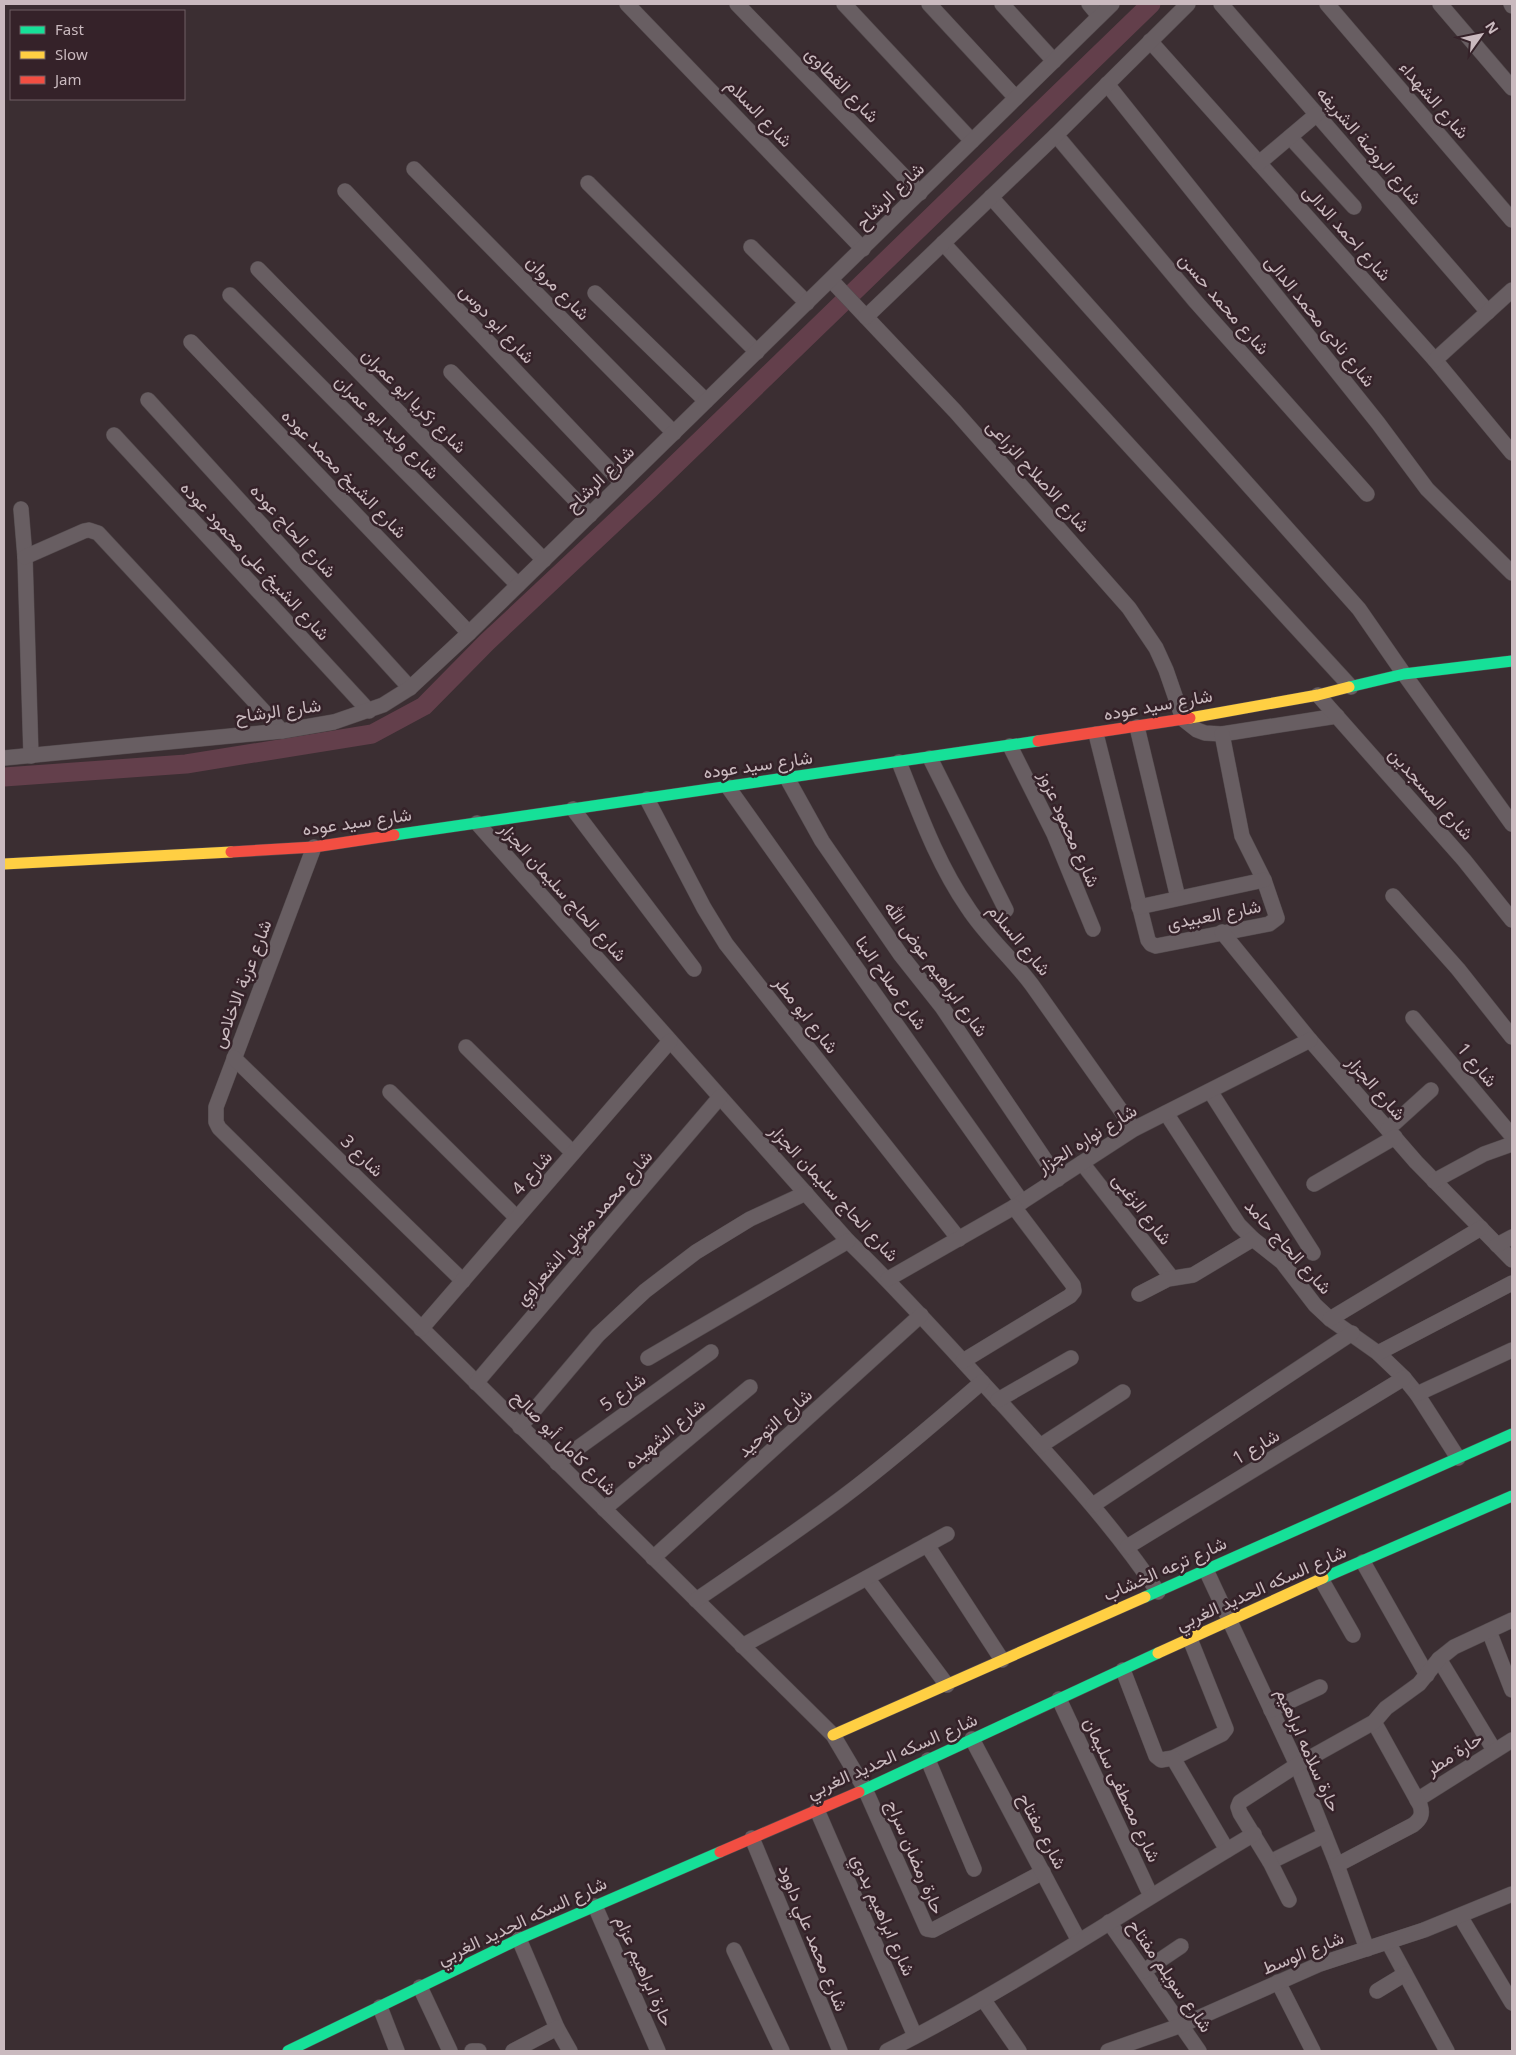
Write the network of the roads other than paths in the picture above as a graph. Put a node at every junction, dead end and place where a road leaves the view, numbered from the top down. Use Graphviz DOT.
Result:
graph roads {
  1 [pos="628,4"];
  2 [pos="736,4"];
  3 [pos="844,4"];
  4 [pos="929,4"];
  5 [pos="1002,4"];
  6 [pos="1089,4"];
  7 [pos="1112,4"];
  8 [pos="1188,4"];
  9 [pos="1221,4"];
  10 [pos="1326,4"];
  11 [pos="1440,4"];
  12 [pos="1099,16"];
  13 [pos="1150,41"];
  14 [pos="1054,61"];
  15 [pos="1107,84"];
  16 [pos="1512,88"];
  17 [pos="1016,98"];
  18 [pos="1317,114"];
  19 [pos="1056,135"];
  20 [pos="1290,138"];
  21 [pos="972,141"];
  22 [pos="1259,163"];
  23 [pos="414,169"];
  24 [pos="588,183"];
  25 [pos="345,191"];
  26 [pos="920,193"];
  27 [pos="991,197"];
  28 [pos="1354,207"];
  29 [pos="1512,220"];
  30 [pos="943,244"];
  31 [pos="751,247"];
  32 [pos="863,249"];
  33 [pos="258,269"];
  34 [pos="831,280"];
  35 [pos="1512,290"];
  36 [pos="595,292"];
  37 [pos="230,295"];
  38 [pos="807,304"];
  39 [pos="1488,312"];
  40 [pos="866,317"];
  41 [pos="191,342"];
  42 [pos="757,352"];
  43 [pos="1435,360"];
  44 [pos="451,372"];
  45 [pos="148,400"];
  46 [pos="706,402"];
  47 [pos="674,433"];
  48 [pos="114,435"];
  49 [pos="1512,453"];
  50 [pos="622,483"];
  51 [pos="1367,494"];
  52 [pos="21,509"];
  53 [pos="590,515"];
  54 [pos="25,557"];
  55 [pos="544,560"];
  56 [pos="1512,573"];
  57 [pos="518,585"];
  58 [pos="469,633"];
  59 [pos="1512,661"];
  60 [pos="1404,674"];
  61 [pos="410,688"];
  62 [pos="1352,688"];
  63 [pos="1318,695"];
  64 [pos="368,711"];
  65 [pos="1337,716"];
  66 [pos="1183,719"];
  67 [pos="1137,727"];
  68 [pos="282,731"];
  69 [pos="1096,734"];
  70 [pos="1222,734"];
  71 [pos="1010,746"];
  72 [pos="31,756"];
  73 [pos="4,758"];
  74 [pos="930,758"];
  75 [pos="898,762"];
  76 [pos="787,778"];
  77 [pos="728,787"];
  78 [pos="647,798"];
  79 [pos="574,809"];
  80 [pos="477,823"];
  81 [pos="1512,824"];
  82 [pos="314,847"];
  83 [pos="4,864"];
  84 [pos="1264,880"];
  85 [pos="1393,896"];
  86 [pos="1178,898"];
  87 [pos="1139,907"];
  88 [pos="1006,910"];
  89 [pos="1512,920"];
  90 [pos="1092,928"];
  91 [pos="1222,932"];
  92 [pos="694,970"];
  93 [pos="1413,1018"];
  94 [pos="1512,1037"];
  95 [pos="1310,1040"];
  96 [pos="670,1041"];
  97 [pos="466,1046"];
  98 [pos="234,1058"];
  99 [pos="1431,1090"];
  100 [pos="1210,1091"];
  101 [pos="390,1092"];
  102 [pos="720,1097"];
  103 [pos="1166,1113"];
  104 [pos="1134,1129"];
  105 [pos="1391,1133"];
  106 [pos="224,1134"];
  107 [pos="1512,1136"];
  108 [pos="1512,1144"];
  109 [pos="573,1153"];
  110 [pos="1082,1163"];
  111 [pos="1058,1179"];
  112 [pos="1434,1181"];
  113 [pos="1314,1184"];
  114 [pos="806,1193"];
  115 [pos="1018,1205"];
  116 [pos="517,1218"];
  117 [pos="1481,1228"];
  118 [pos="1512,1237"];
  119 [pos="960,1239"];
  120 [pos="1253,1239"];
  121 [pos="848,1241"];
  122 [pos="1498,1245"];
  123 [pos="1313,1254"];
  124 [pos="1512,1260"];
  125 [pos="1172,1278"];
  126 [pos="888,1279"];
  127 [pos="463,1281"];
  128 [pos="1512,1283"];
  129 [pos="1139,1294"];
  130 [pos="921,1315"];
  131 [pos="1330,1319"];
  132 [pos="421,1329"];
  133 [pos="1352,1333"];
  134 [pos="1512,1350"];
  135 [pos="711,1352"];
  136 [pos="1378,1353"];
  137 [pos="648,1358"];
  138 [pos="1071,1358"];
  139 [pos="963,1361"];
  140 [pos="1404,1378"];
  141 [pos="982,1382"];
  142 [pos="476,1383"];
  143 [pos="750,1387"];
  144 [pos="1123,1392"];
  145 [pos="1417,1394"];
  146 [pos="998,1400"];
  147 [pos="520,1427"];
  148 [pos="1512,1434"];
  149 [pos="1040,1446"];
  150 [pos="1458,1458"];
  151 [pos="557,1463"];
  152 [pos="1512,1496"];
  153 [pos="1092,1505"];
  154 [pos="604,1509"];
  155 [pos="947,1534"];
  156 [pos="927,1545"];
  157 [pos="1127,1547"];
  158 [pos="653,1558"];
  159 [pos="1363,1562"];
  160 [pos="1206,1570"];
  161 [pos="867,1578"];
  162 [pos="1321,1580"];
  163 [pos="1158,1592"];
  164 [pos="696,1600"];
  165 [pos="1512,1620"];
  166 [pos="1230,1622"];
  167 [pos="1489,1631"];
  168 [pos="1353,1635"];
  169 [pos="1190,1638"];
  170 [pos="742,1646"];
  171 [pos="1439,1659"];
  172 [pos="1002,1660"];
  173 [pos="1123,1670"];
  174 [pos="1427,1675"];
  175 [pos="947,1685"];
  176 [pos="1320,1687"];
  177 [pos="1512,1690"];
  178 [pos="1059,1699"];
  179 [pos="1271,1710"];
  180 [pos="1374,1722"];
  181 [pos="832,1735"];
  182 [pos="972,1739"];
  183 [pos="1512,1740"];
  184 [pos="1494,1750"];
  185 [pos="1173,1758"];
  186 [pos="928,1760"];
  187 [pos="1297,1765"];
  188 [pos="865,1789"];
  189 [pos="1417,1800"];
  190 [pos="817,1810"];
  191 [pos="1254,1834"];
  192 [pos="1325,1835"];
  193 [pos="752,1838"];
  194 [pos="1227,1850"];
  195 [pos="1270,1862"];
  196 [pos="1337,1865"];
  197 [pos="974,1869"];
  198 [pos="1043,1872"];
  199 [pos="1512,1894"];
  200 [pos="1151,1896"];
  201 [pos="1289,1900"];
  202 [pos="595,1906"];
  203 [pos="1460,1916"];
  204 [pos="1109,1922"];
  205 [pos="519,1939"];
  206 [pos="1079,1941"];
  207 [pos="1388,1942"];
  208 [pos="1181,1946"];
  209 [pos="1367,1948"];
  210 [pos="734,1950"];
  211 [pos="1144,1971"];
  212 [pos="1405,1974"];
  213 [pos="1278,1982"];
  214 [pos="420,1987"];
  215 [pos="1377,1991"];
  216 [pos="983,1999"];
  217 [pos="1512,2003"];
  218 [pos="380,2007"];
  219 [pos="1182,2025"];
  220 [pos="557,2028"];
  221 [pos="915,2036"];
  222 [pos="894,2050"];
  223 [pos="1114,2050"];
  224 [pos="288,2051"];
  225 [pos="397,2051"];
  226 [pos="450,2051"];
  227 [pos="472,2051"];
  228 [pos="479,2051"];
  229 [pos="513,2051"];
  230 [pos="570,2051"];
  231 [pos="658,2051"];
  232 [pos="782,2051"];
  233 [pos="840,2051"];
  234 [pos="1019,2051"];
  235 [pos="1199,2051"];
  236 [pos="1313,2051"];
  237 [pos="1447,2051"];
  1 -- 32 [label="street, شارع السلام"];
  2 -- 26 [label="street, شارع القطاوى"];
  3 -- 21 [label="street"];
  4 -- 17 [label="street"];
  5 -- 14 [label="street"];
  6 -- 12 [label="street"];
  7 -- 12 [label="street, شارع الرشاح"];
  8 -- 13 [label="street"];
  9 -- 18 [label="street, شارع الروضة الشريفه"];
  10 -- 29 [label="street, شارع الشهداء"];
  11 -- 16 [label="street"];
  12 -- 14 [label="street, شارع الرشاح"];
  13 -- 15 [label="street"];
  13 -- 22 [label="street, شارع احمد الدالى"];
  14 -- 17 [label="street, شارع الرشاح"];
  15 -- 19 [label="street"];
  15 -- 56 [label="street, شارع نادى محمد الدالى"];
  17 -- 21 [label="street, شارع الرشاح"];
  18 -- 20 [label="street"];
  18 -- 39 [label="street, شارع الروضة الشريفه"];
  19 -- 27 [label="street"];
  19 -- 51 [label="street, شارع محمد حسن"];
  20 -- 22 [label="street"];
  20 -- 28 [label="street"];
  21 -- 26 [label="street, شارع الرشاح"];
  22 -- 43 [label="street, شارع احمد الدالى"];
  23 -- 47 [label="street, شارع مروان"];
  24 -- 42 [label="street"];
  25 -- 50 [label="street, شارع ابو دوس"];
  26 -- 32 [label="street, شارع الرشاح"];
  27 -- 30 [label="street"];
  27 -- 60 [label="street"];
  30 -- 40 [label="street"];
  30 -- 62 [label="street"];
  31 -- 38 [label="street"];
  32 -- 34 [label="street, شارع الرشاح"];
  33 -- 55 [label="street, شارع زكريا ابو عمران"];
  34 -- 38 [label="street, شارع الرشاح"];
  34 -- 40 [label="street, شارع الاصلاح الزراعى"];
  35 -- 39 [label="street"];
  36 -- 46 [label="street"];
  37 -- 57 [label="street, شارع وليد ابو عمران"];
  38 -- 42 [label="street, شارع الرشاح"];
  39 -- 43 [label="street"];
  40 -- 66 [label="street, شارع الاصلاح الزراعى"];
  41 -- 58 [label="street, شارع الشيخ محمد عوده"];
  42 -- 46 [label="street, شارع الرشاح"];
  43 -- 49 [label="street, شارع احمد الدالى"];
  44 -- 53 [label="street"];
  45 -- 61 [label="street, شارع الحاج عوده"];
  46 -- 47 [label="street, شارع الرشاح"];
  47 -- 50 [label="street, شارع الرشاح"];
  48 -- 64 [label="street, شارع الشيخ على محمود عوده"];
  50 -- 53 [label="street, شارع الرشاح"];
  52 -- 54 [label="street"];
  53 -- 55 [label="street, شارع الرشاح"];
  54 -- 68 [label="street"];
  54 -- 72 [label="street"];
  55 -- 57 [label="street, شارع الرشاح"];
  57 -- 58 [label="street, شارع الرشاح"];
  58 -- 61 [label="street, شارع الرشاح"];
  59 -- 60 [label="street, شارع سيد عوده"];
  60 -- 62 [label="street, شارع سيد عوده"];
  60 -- 81 [label="street"];
  61 -- 64 [label="street, شارع الرشاح"];
  62 -- 63 [label="street, شارع سيد عوده"];
  63 -- 65 [label="street, شارع المسجدين"];
  63 -- 66 [label="street, شارع سيد عوده"];
  64 -- 68 [label="street, شارع الرشاح"];
  65 -- 70 [label="street"];
  65 -- 89 [label="street, شارع المسجدين"];
  66 -- 67 [label="street, شارع سيد عوده"];
  66 -- 70 [label="street"];
  67 -- 69 [label="street, شارع سيد عوده"];
  67 -- 86 [label="street"];
  68 -- 72 [label="street, شارع الرشاح"];
  69 -- 71 [label="street, شارع سيد عوده"];
  69 -- 87 [label="street, شارع العبيدى"];
  70 -- 84 [label="street, شارع العبيدى"];
  71 -- 74 [label="street, شارع سيد عوده"];
  71 -- 90 [label="street, شارع محمود عزوز"];
  72 -- 73 [label="street, شارع الرشاح"];
  74 -- 75 [label="street, شارع سيد عوده"];
  74 -- 88 [label="street"];
  75 -- 76 [label="street, شارع سيد عوده"];
  75 -- 104 [label="street, شارع السلام"];
  76 -- 77 [label="street, شارع سيد عوده"];
  76 -- 111 [label="street, شارع ابراهيم عوض الله"];
  77 -- 78 [label="street, شارع سيد عوده"];
  77 -- 115 [label="street, شارع صلاح البنا"];
  78 -- 79 [label="street, شارع سيد عوده"];
  78 -- 119 [label="street, شارع ابو مطر"];
  79 -- 80 [label="street, شارع سيد عوده"];
  79 -- 92 [label="street"];
  80 -- 82 [label="street, شارع سيد عوده"];
  80 -- 96 [label="street, شارع الحاج سليمان الجزار"];
  82 -- 83 [label="street, شارع سيد عوده"];
  82 -- 98 [label="street, شارع عزبة الاخلاص"];
  84 -- 86 [label="street"];
  84 -- 91 [label="street, شارع العبيدى"];
  85 -- 94 [label="street"];
  86 -- 87 [label="street"];
  87 -- 91 [label="street, شارع العبيدى"];
  91 -- 95 [label="street, شارع الجزار"];
  93 -- 107 [label="street, شارع 1"];
  95 -- 100 [label="street, شارع نواره الجزار"];
  95 -- 105 [label="street, شارع الجزار"];
  96 -- 102 [label="street, شارع الحاج سليمان الجزار"];
  96 -- 109 [label="street, شارع 4"];
  97 -- 109 [label="street"];
  98 -- 106 [label="street, شارع عزبة الاخلاص"];
  98 -- 127 [label="street, شارع 3"];
  99 -- 105 [label="street"];
  100 -- 103 [label="street, شارع نواره الجزار"];
  100 -- 123 [label="street"];
  101 -- 116 [label="street"];
  102 -- 114 [label="street, شارع الحاج سليمان الجزار"];
  102 -- 142 [label="street, شارع محمد متولي الشعراوي"];
  103 -- 104 [label="street, شارع نواره الجزار"];
  103 -- 120 [label="street, شارع الحاج حامد"];
  104 -- 110 [label="street, شارع نواره الجزار"];
  105 -- 112 [label="street, شارع الجزار"];
  105 -- 113 [label="street"];
  106 -- 132 [label="street, شارع كامل أبو صالح"];
  108 -- 112 [label="street"];
  109 -- 116 [label="street, شارع 4"];
  110 -- 111 [label="street, شارع نواره الجزار"];
  110 -- 125 [label="street, شارع الزغبى"];
  111 -- 115 [label="street, شارع نواره الجزار"];
  112 -- 117 [label="street, شارع الجزار"];
  114 -- 121 [label="street, شارع الحاج سليمان الجزار"];
  114 -- 147 [label="street"];
  115 -- 119 [label="street, شارع نواره الجزار"];
  115 -- 139 [label="street, شارع صلاح البنا"];
  116 -- 127 [label="street, شارع 4"];
  117 -- 122 [label="street, شارع الجزار"];
  117 -- 131 [label="street"];
  118 -- 122 [label="street"];
  119 -- 126 [label="street, شارع نواره الجزار"];
  120 -- 125 [label="street"];
  120 -- 131 [label="street, شارع الحاج حامد"];
  121 -- 126 [label="street, شارع الحاج سليمان الجزار"];
  121 -- 137 [label="street"];
  122 -- 124 [label="street, شارع الجزار"];
  125 -- 129 [label="street"];
  126 -- 130 [label="street, شارع الحاج سليمان الجزار"];
  127 -- 132 [label="street, شارع 4"];
  128 -- 136 [label="street"];
  130 -- 139 [label="street, شارع الحاج سليمان الجزار"];
  130 -- 158 [label="street, شارع التوحيد"];
  131 -- 133 [label="street, شارع الحاج حامد"];
  132 -- 142 [label="street, شارع كامل أبو صالح"];
  133 -- 136 [label="street, شارع الحاج حامد"];
  133 -- 153 [label="street"];
  134 -- 145 [label="street"];
  135 -- 151 [label="street, شارع 5"];
  136 -- 140 [label="street, شارع الحاج حامد"];
  138 -- 146 [label="street"];
  139 -- 141 [label="street, شارع الحاج سليمان الجزار"];
  140 -- 145 [label="street, شارع الحاج حامد"];
  140 -- 157 [label="street, شارع 1"];
  141 -- 146 [label="street, شارع الحاج سليمان الجزار"];
  141 -- 164 [label="street"];
  142 -- 147 [label="street, شارع كامل أبو صالح"];
  143 -- 154 [label="street, شارع الشهيده"];
  144 -- 149 [label="street"];
  145 -- 150 [label="street, شارع الحاج حامد"];
  146 -- 149 [label="street, شارع الحاج سليمان الجزار"];
  147 -- 151 [label="street, شارع كامل أبو صالح"];
  148 -- 150 [label="street, شارع ترعه الخشاب"];
  149 -- 153 [label="street, شارع الحاج سليمان الجزار"];
  150 -- 160 [label="street, شارع ترعه الخشاب"];
  151 -- 154 [label="street, شارع كامل أبو صالح"];
  152 -- 159 [label="street, شارع السكه الحديد الغربي"];
  153 -- 157 [label="street, شارع الحاج سليمان الجزار"];
  154 -- 158 [label="street, شارع كامل أبو صالح"];
  155 -- 156 [label="street"];
  156 -- 161 [label="street"];
  156 -- 172 [label="street"];
  157 -- 163 [label="street, شارع الحاج سليمان الجزار"];
  158 -- 164 [label="street, شارع كامل أبو صالح"];
  159 -- 162 [label="street, شارع السكه الحديد الغربي"];
  159 -- 174 [label="street"];
  160 -- 163 [label="street, شارع ترعه الخشاب"];
  160 -- 166 [label="street, حارة سلامه ابراهيم"];
  161 -- 170 [label="street"];
  161 -- 175 [label="street"];
  162 -- 166 [label="street, شارع السكه الحديد الغربي"];
  162 -- 168 [label="street"];
  163 -- 172 [label="street, شارع ترعه الخشاب"];
  164 -- 170 [label="street, شارع كامل أبو صالح"];
  165 -- 167 [label="street"];
  166 -- 169 [label="street, شارع السكه الحديد الغربي"];
  166 -- 179 [label="street, حارة سلامه ابراهيم"];
  167 -- 171 [label="street"];
  167 -- 177 [label="street"];
  169 -- 173 [label="street, شارع السكه الحديد الغربي"];
  169 -- 185 [label="street"];
  170 -- 181 [label="street, شارع كامل أبو صالح"];
  171 -- 174 [label="street"];
  171 -- 184 [label="street"];
  172 -- 175 [label="street, شارع ترعه الخشاب"];
  173 -- 178 [label="street, شارع السكه الحديد الغربي"];
  173 -- 185 [label="street"];
  174 -- 180 [label="street"];
  175 -- 181 [label="street, شارع ترعه الخشاب"];
  176 -- 179 [label="street"];
  178 -- 182 [label="street, شارع السكه الحديد الغربي"];
  178 -- 200 [label="street, شارع مصطفى سليمان"];
  179 -- 187 [label="street, حارة سلامه ابراهيم"];
  180 -- 187 [label="street"];
  180 -- 189 [label="street"];
  181 -- 188 [label="street, شارع كامل أبو صالح"];
  182 -- 186 [label="street, شارع السكه الحديد الغربي"];
  182 -- 198 [label="street, شارع مفتاح"];
  183 -- 184 [label="street, حارة مطر"];
  184 -- 189 [label="street, حارة مطر"];
  185 -- 194 [label="street"];
  186 -- 188 [label="street, شارع السكه الحديد الغربي"];
  186 -- 197 [label="street"];
  187 -- 191 [label="street"];
  187 -- 192 [label="street, حارة سلامه ابراهيم"];
  188 -- 190 [label="street, شارع السكه الحديد الغربي"];
  188 -- 198 [label="street, حارة رمضان سراج"];
  189 -- 196 [label="street"];
  190 -- 193 [label="street, شارع السكه الحديد الغربي"];
  190 -- 221 [label="street, شارع ابراهيم بدوي"];
  191 -- 194 [label="street"];
  191 -- 195 [label="street"];
  192 -- 195 [label="street"];
  192 -- 196 [label="street, حارة سلامه ابراهيم"];
  193 -- 202 [label="street, شارع السكه الحديد الغربي"];
  193 -- 233 [label="street, شارع محمد علي داوود"];
  194 -- 200 [label="street"];
  195 -- 201 [label="street"];
  196 -- 209 [label="street, حارة سلامه ابراهيم"];
  198 -- 206 [label="street, شارع مفتاح"];
  199 -- 203 [label="street, شارع الوسط"];
  200 -- 204 [label="street"];
  202 -- 205 [label="street, شارع السكه الحديد الغربي"];
  202 -- 231 [label="street, حارة ابراهيم عزام"];
  203 -- 207 [label="street, شارع الوسط"];
  203 -- 217 [label="street"];
  204 -- 206 [label="street"];
  204 -- 211 [label="street, شارع سويلم مفتاح"];
  205 -- 214 [label="street, شارع السكه الحديد الغربي"];
  205 -- 220 [label="street"];
  206 -- 216 [label="street"];
  207 -- 209 [label="street, شارع الوسط"];
  207 -- 212 [label="street"];
  208 -- 211 [label="street"];
  209 -- 213 [label="street, شارع الوسط"];
  210 -- 232 [label="street"];
  211 -- 219 [label="street, شارع سويلم مفتاح"];
  212 -- 215 [label="street"];
  212 -- 237 [label="street"];
  213 -- 219 [label="street, شارع الوسط"];
  213 -- 236 [label="street"];
  214 -- 218 [label="street, شارع السكه الحديد الغربي"];
  214 -- 226 [label="street"];
  216 -- 221 [label="street"];
  216 -- 234 [label="street"];
  218 -- 224 [label="street, شارع السكه الحديد الغربي"];
  218 -- 225 [label="street"];
  219 -- 223 [label="street, شارع الوسط"];
  219 -- 235 [label="street, شارع سويلم مفتاح"];
  220 -- 229 [label="street"];
  220 -- 230 [label="street"];
  221 -- 222 [label="street"];
  227 -- 228 [label="street"];
}
